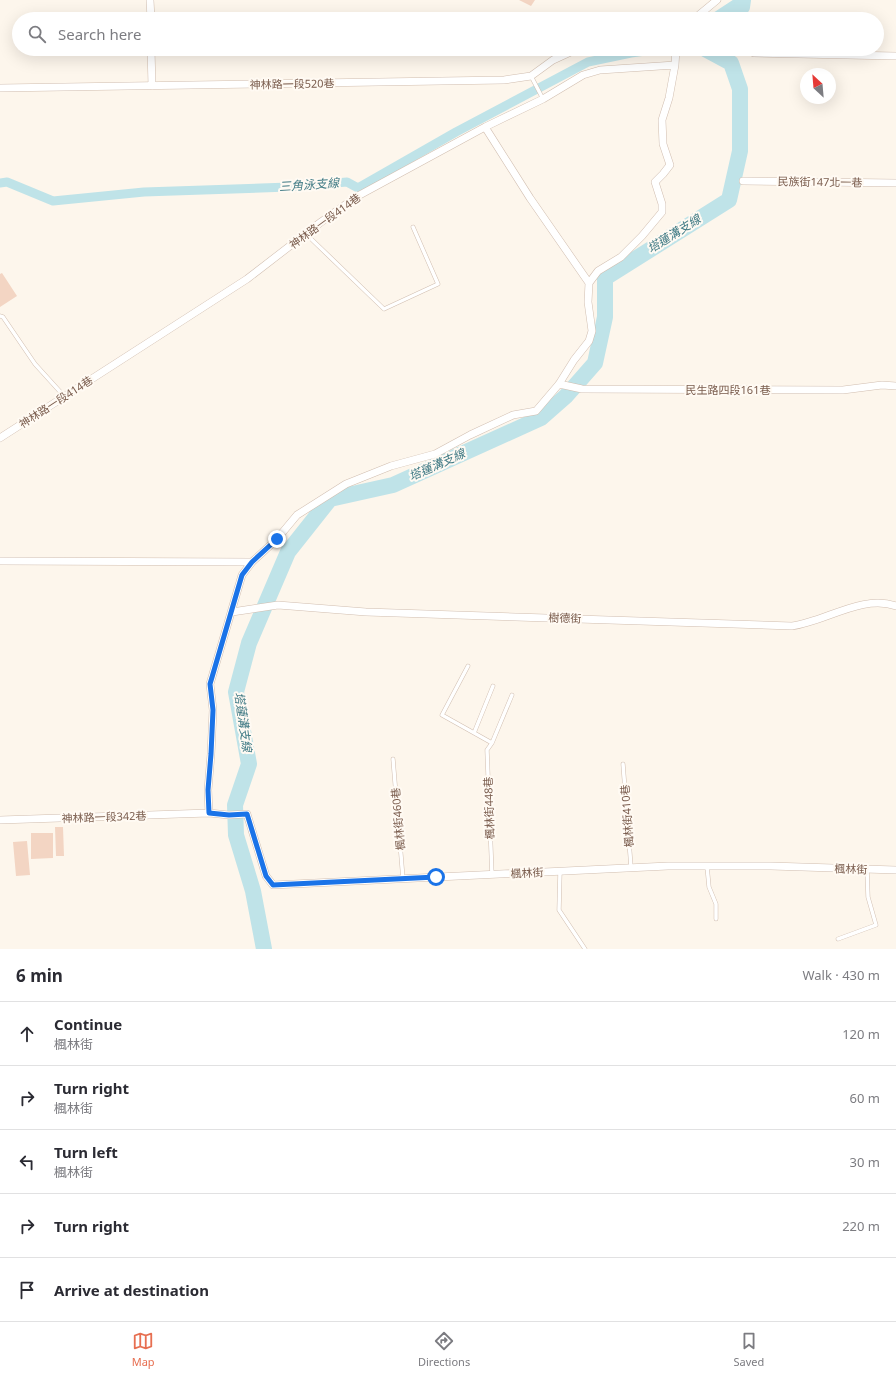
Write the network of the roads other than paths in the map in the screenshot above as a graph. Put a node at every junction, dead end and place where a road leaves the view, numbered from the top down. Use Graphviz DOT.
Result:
graph roads {
  1 [pos="150,0"];
  2 [pos="717,0"];
  3 [pos="151,12"];
  4 [pos="702,12"];
  5 [pos="151,56"];
  6 [pos="562,56"];
  7 [pos="676,56"];
  8 [pos="884,56"];
  9 [pos="896,56"];
  10 [pos="675,65"];
  11 [pos="531,76"];
  12 [pos="152,86"];
  13 [pos="0,88"];
  14 [pos="543,98"];
  15 [pos="485,127"];
  16 [pos="744,181"];
  17 [pos="896,183"];
  18 [pos="413,227"];
  19 [pos="306,234"];
  20 [pos="590,283"];
  21 [pos="0,316"];
  22 [pos="559,384"];
  23 [pos="896,386"];
  24 [pos="64,397"];
  25 [pos="0,438"];
  26 [pos="0,561"];
  27 [pos="252,562"];
  28 [pos="896,606"];
  29 [pos="232,612"];
  30 [pos="468,666"];
  31 [pos="493,686"];
  32 [pos="512,695"];
  33 [pos="474,733"];
  34 [pos="492,743"];
  35 [pos="393,759"];
  36 [pos="624,764"];
  37 [pos="209,813"];
  38 [pos="0,820"];
  39 [pos="707,866"];
  40 [pos="631,868"];
  41 [pos="867,869"];
  42 [pos="896,870"];
  43 [pos="560,871"];
  44 [pos="492,875"];
  45 [pos="403,879"];
  46 [pos="716,919"];
  47 [pos="838,939"];
  48 [pos="585,949"];
  1 -- 3 [label="street"];
  2 -- 4 [label="street"];
  5 -- 12 [label="street"];
  6 -- 11 [label="street, 神林路一段520巷"];
  7 -- 10 [label="street"];
  8 -- 9 [label="street"];
  10 -- 14 [label="street, 神林路一段414巷"];
  10 -- 20 [label="street"];
  11 -- 12 [label="street, 神林路一段520巷"];
  11 -- 14 [label="lane"];
  12 -- 13 [label="street, 神林路一段520巷"];
  14 -- 15 [label="street, 神林路一段414巷"];
  15 -- 19 [label="street, 神林路一段414巷"];
  15 -- 20 [label="street"];
  16 -- 17 [label="street, 民族街147北一巷"];
  18 -- 19 [label="lane"];
  19 -- 24 [label="street, 神林路一段414巷"];
  20 -- 22 [label="street"];
  21 -- 24 [label="lane"];
  22 -- 23 [label="street, 民生路四段161巷"];
  22 -- 27 [label="street"];
  24 -- 25 [label="street, 神林路一段414巷"];
  26 -- 27 [label="street"];
  27 -- 29 [label="street"];
  28 -- 29 [label="street, 樹德街"];
  29 -- 37 [label="street"];
  30 -- 33 [label="lane"];
  31 -- 33 [label="lane"];
  32 -- 34 [label="lane, 楓林街448巷"];
  33 -- 34 [label="lane"];
  34 -- 44 [label="lane, 楓林街448巷"];
  35 -- 45 [label="lane, 楓林街460巷"];
  36 -- 40 [label="lane, 楓林街410巷"];
  37 -- 38 [label="street, 神林路一段342巷"];
  37 -- 45 [label="street, 楓林街"];
  39 -- 40 [label="street, 楓林街"];
  39 -- 41 [label="street, 楓林街"];
  39 -- 46 [label="lane"];
  40 -- 43 [label="street, 楓林街"];
  41 -- 42 [label="street, 楓林街"];
  41 -- 47 [label="lane"];
  43 -- 44 [label="street, 楓林街"];
  43 -- 48 [label="lane"];
  44 -- 45 [label="street, 楓林街"];
}
